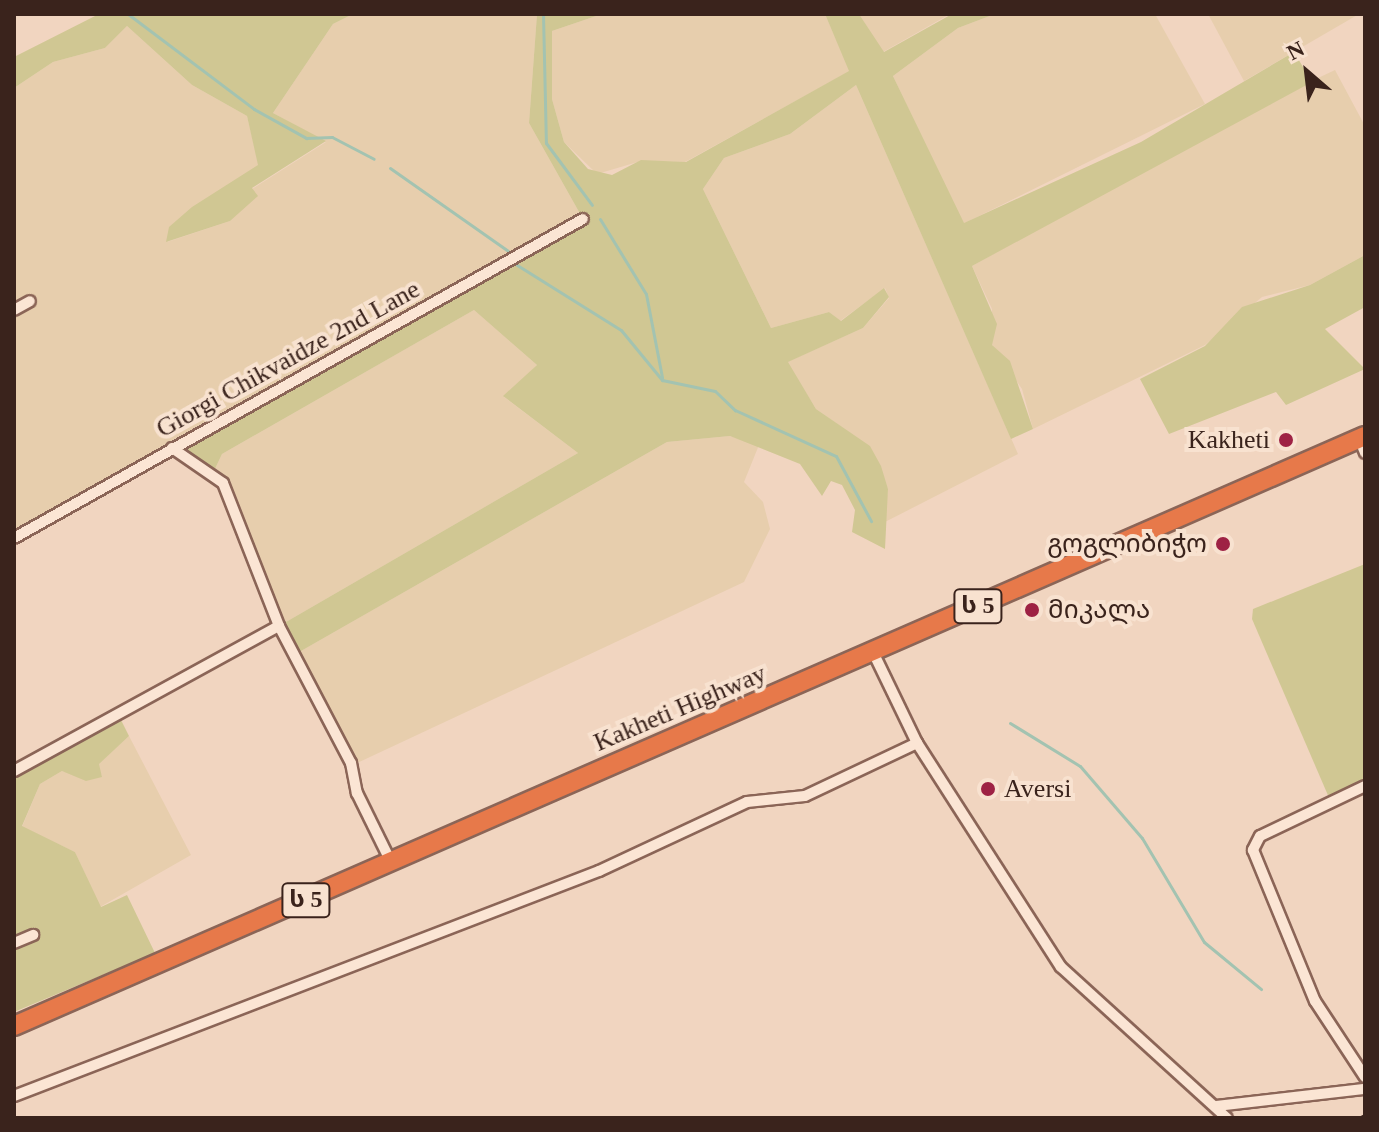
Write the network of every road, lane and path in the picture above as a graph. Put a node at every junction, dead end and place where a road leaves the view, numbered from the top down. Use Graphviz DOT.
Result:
graph roads {
  1 [pos="583,219"];
  2 [pos="30,301"];
  3 [pos="14,310"];
  4 [pos="1363,443"];
  5 [pos="172,448"];
  6 [pos="14,538"];
  7 [pos="279,626"];
  8 [pos="873,652"];
  9 [pos="917,743"];
  10 [pos="14,771"];
  11 [pos="1365,786"];
  12 [pos="391,862"];
  13 [pos="33,935"];
  14 [pos="14,943"];
  15 [pos="14,1026"];
  16 [pos="1365,1077"];
  17 [pos="1365,1089"];
  18 [pos="14,1096"];
  19 [pos="1217,1106"];
  20 [pos="1227,1118"];
  1 -- 5 [label="street, Giorgi Chikvaidze 2nd Lane"];
  2 -- 3 [label="street"];
  4 -- 8 [label="highway, Kakheti Highway / ს 5"];
  5 -- 6 [label="street, Giorgi Chikvaidze 2nd Lane"];
  5 -- 7 [label="street"];
  7 -- 10 [label="street"];
  7 -- 12 [label="street"];
  8 -- 9 [label="street"];
  8 -- 12 [label="highway, Kakheti Highway / ს 5"];
  9 -- 18 [label="street"];
  9 -- 19 [label="street"];
  11 -- 16 [label="street"];
  12 -- 15 [label="highway, Kakheti Highway / ს 5"];
  13 -- 14 [label="street"];
  17 -- 19 [label="street"];
  19 -- 20 [label="street"];
}
